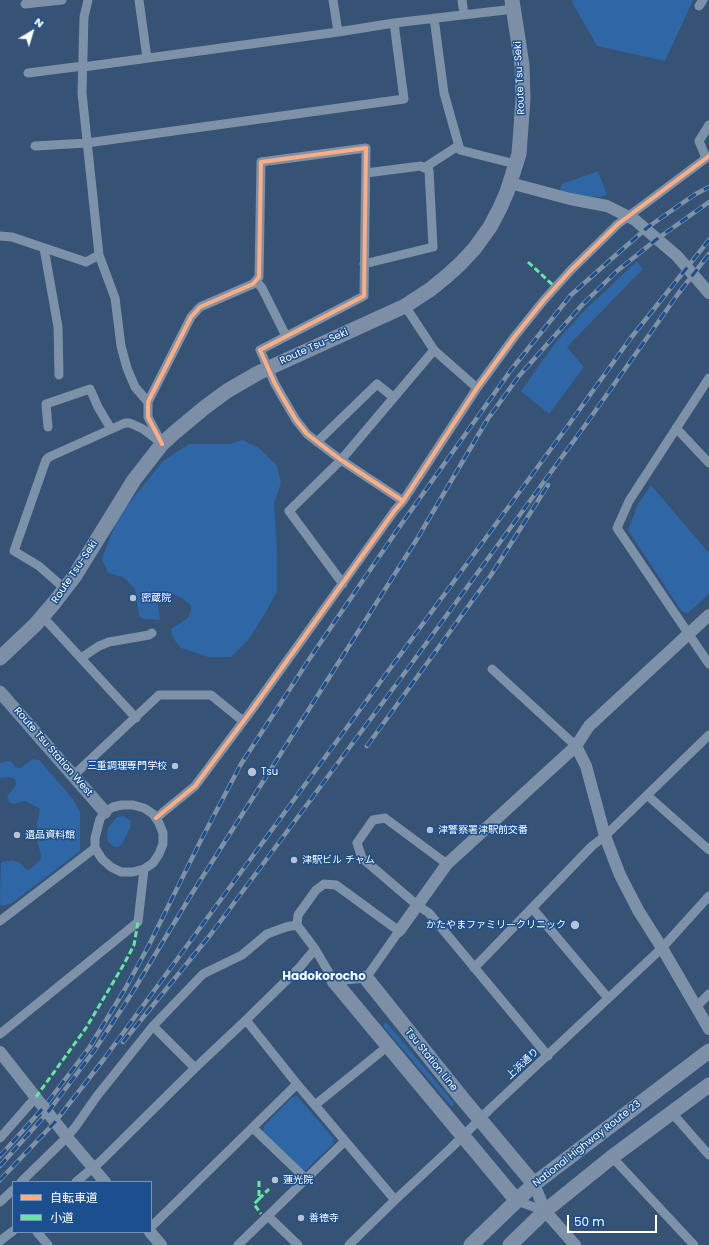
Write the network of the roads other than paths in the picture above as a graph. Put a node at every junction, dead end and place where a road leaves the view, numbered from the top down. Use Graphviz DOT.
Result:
graph roads {
  1 [pos="62,0"];
  2 [pos="88,0"];
  3 [pos="140,0"];
  4 [pos="333,0"];
  5 [pos="462,0"];
  6 [pos="26,4"];
  7 [pos="513,4"];
  8 [pos="464,14"];
  9 [pos="434,18"];
  10 [pos="394,23"];
  11 [pos="338,32"];
  12 [pos="147,58"];
  13 [pos="83,67"];
  14 [pos="28,73"];
  15 [pos="709,125"];
  16 [pos="87,143"];
  17 [pos="35,146"];
  18 [pos="458,146"];
  19 [pos="708,157"];
  20 [pos="515,164"];
  21 [pos="424,168"];
  22 [pos="366,173"];
  23 [pos="510,184"];
  24 [pos="627,216"];
  25 [pos="0,236"];
  26 [pos="44,248"];
  27 [pos="99,255"];
  28 [pos="364,264"];
  29 [pos="256,281"];
  30 [pos="709,293"];
  31 [pos="405,306"];
  32 [pos="286,336"];
  33 [pos="434,350"];
  34 [pos="267,368"];
  35 [pos="59,375"];
  36 [pos="709,378"];
  37 [pos="477,388"];
  38 [pos="393,398"];
  39 [pos="148,402"];
  40 [pos="48,427"];
  41 [pos="676,428"];
  42 [pos="111,429"];
  43 [pos="317,442"];
  44 [pos="162,444"];
  45 [pos="341,460"];
  46 [pos="709,463"];
  47 [pos="403,501"];
  48 [pos="343,584"];
  49 [pos="65,589"];
  50 [pos="709,615"];
  51 [pos="43,617"];
  52 [pos="152,633"];
  53 [pos="689,634"];
  54 [pos="0,658"];
  55 [pos="81,658"];
  56 [pos="709,664"];
  57 [pos="492,669"];
  58 [pos="0,692"];
  59 [pos="136,718"];
  60 [pos="243,721"];
  61 [pos="709,735"];
  62 [pos="576,746"];
  63 [pos="74,775"];
  64 [pos="647,795"];
  65 [pos="105,812"];
  66 [pos="156,818"];
  67 [pos="605,836"];
  68 [pos="96,848"];
  69 [pos="709,850"];
  70 [pos="447,864"];
  71 [pos="144,869"];
  72 [pos="709,896"];
  73 [pos="417,905"];
  74 [pos="533,908"];
  75 [pos="0,921"];
  76 [pos="297,925"];
  77 [pos="399,931"];
  78 [pos="662,948"];
  79 [pos="315,949"];
  80 [pos="474,968"];
  81 [pos="366,978"];
  82 [pos="334,981"];
  83 [pos="709,994"];
  84 [pos="608,998"];
  85 [pos="696,1007"];
  86 [pos="246,1020"];
  87 [pos="153,1026"];
  88 [pos="709,1029"];
  89 [pos="0,1034"];
  90 [pos="388,1046"];
  91 [pos="709,1051"];
  92 [pos="0,1052"];
  93 [pos="548,1056"];
  94 [pos="195,1068"];
  95 [pos="297,1084"];
  96 [pos="709,1085"];
  97 [pos="36,1097"];
  98 [pos="315,1105"];
  99 [pos="672,1113"];
  100 [pos="480,1120"];
  101 [pos="253,1128"];
  102 [pos="463,1136"];
  103 [pos="67,1137"];
  104 [pos="0,1138"];
  105 [pos="345,1141"];
  106 [pos="709,1155"];
  107 [pos="612,1157"];
  108 [pos="92,1169"];
  109 [pos="305,1178"];
  110 [pos="22,1181"];
  111 [pos="77,1181"];
  112 [pos="103,1181"];
  113 [pos="534,1184"];
  114 [pos="12,1191"];
  115 [pos="395,1200"];
  116 [pos="518,1201"];
  117 [pos="0,1202"];
  118 [pos="545,1212"];
  119 [pos="268,1216"];
  120 [pos="152,1226"];
  121 [pos="12,1232"];
  122 [pos="38,1233"];
  123 [pos="151,1233"];
  124 [pos="0,1240"];
  125 [pos="48,1245"];
  126 [pos="161,1245"];
  127 [pos="238,1245"];
  128 [pos="298,1245"];
  129 [pos="349,1245"];
  130 [pos="471,1245"];
  131 [pos="510,1245"];
  132 [pos="575,1245"];
  133 [pos="694,1245"];
  1 -- 6 [label="street"];
  2 -- 13 [label="street"];
  3 -- 12 [label="street"];
  4 -- 11 [label="street"];
  5 -- 8 [label="street"];
  7 -- 8 [label="street"];
  7 -- 20 [label="main road, Route Tsu-Seki"];
  8 -- 9 [label="street"];
  9 -- 10 [label="street"];
  9 -- 18 [label="street"];
  10 -- 11 [label="street"];
  10 -- 16 [label="street"];
  11 -- 12 [label="street"];
  12 -- 13 [label="street"];
  13 -- 14 [label="street"];
  13 -- 16 [label="street"];
  15 -- 19 [label="street"];
  16 -- 17 [label="street"];
  16 -- 27 [label="street"];
  18 -- 20 [label="street"];
  18 -- 21 [label="street"];
  19 -- 24 [label="street"];
  20 -- 23 [label="main road, Route Tsu-Seki"];
  21 -- 22 [label="street"];
  21 -- 28 [label="street"];
  22 -- 28 [label="street"];
  22 -- 29 [label="street"];
  23 -- 24 [label="street"];
  23 -- 31 [label="main road, Route Tsu-Seki"];
  24 -- 30 [label="street"];
  24 -- 37 [label="street"];
  25 -- 26 [label="street"];
  26 -- 27 [label="street"];
  26 -- 35 [label="street"];
  27 -- 39 [label="street"];
  28 -- 32 [label="street"];
  29 -- 32 [label="street"];
  29 -- 39 [label="street"];
  31 -- 33 [label="street"];
  31 -- 34 [label="main road, Route Tsu-Seki"];
  32 -- 34 [label="street"];
  33 -- 37 [label="street"];
  33 -- 38 [label="street"];
  34 -- 43 [label="street"];
  34 -- 44 [label="main road, Route Tsu-Seki"];
  36 -- 41 [label="street"];
  37 -- 47 [label="street"];
  38 -- 43 [label="street"];
  38 -- 45 [label="street"];
  39 -- 44 [label="street"];
  40 -- 42 [label="street"];
  41 -- 46 [label="street"];
  41 -- 53 [label="street"];
  42 -- 44 [label="street"];
  42 -- 49 [label="street"];
  43 -- 45 [label="street"];
  44 -- 49 [label="main road, Route Tsu-Seki"];
  45 -- 47 [label="street"];
  45 -- 48 [label="street"];
  47 -- 48 [label="street"];
  48 -- 60 [label="street"];
  49 -- 51 [label="main road, Route Tsu-Seki"];
  50 -- 53 [label="street"];
  51 -- 54 [label="main road, Route Tsu-Seki"];
  51 -- 55 [label="street"];
  52 -- 55 [label="street"];
  53 -- 56 [label="street"];
  53 -- 62 [label="street"];
  55 -- 59 [label="street"];
  57 -- 62 [label="street"];
  58 -- 63 [label="main road, Route Tsu Station West"];
  59 -- 60 [label="street"];
  59 -- 63 [label="street"];
  60 -- 66 [label="street"];
  61 -- 64 [label="street"];
  62 -- 67 [label="street"];
  62 -- 70 [label="street"];
  63 -- 65 [label="main road, Route Tsu Station West"];
  64 -- 67 [label="street"];
  64 -- 69 [label="street"];
  65 -- 66 [label="street"];
  65 -- 68 [label="street"];
  66 -- 71 [label="street"];
  67 -- 74 [label="street"];
  67 -- 78 [label="street"];
  68 -- 71 [label="street"];
  68 -- 75 [label="street"];
  70 -- 73 [label="street"];
  70 -- 73 [label="street"];
  71 -- 89 [label="street"];
  72 -- 78 [label="street, 上浜通り"];
  73 -- 77 [label="street"];
  73 -- 80 [label="street"];
  74 -- 80 [label="street"];
  74 -- 84 [label="street"];
  76 -- 77 [label="street"];
  76 -- 79 [label="street"];
  76 -- 87 [label="street"];
  77 -- 81 [label="street"];
  78 -- 84 [label="street, 上浜通り"];
  78 -- 85 [label="street"];
  79 -- 82 [label="street"];
  79 -- 86 [label="street"];
  80 -- 93 [label="street"];
  81 -- 82 [label="street"];
  81 -- 100 [label="main road, Tsu Station Line"];
  82 -- 90 [label="main road"];
  83 -- 85 [label="street"];
  84 -- 93 [label="street, 上浜通り"];
  85 -- 88 [label="street"];
  86 -- 94 [label="street"];
  86 -- 95 [label="street"];
  87 -- 94 [label="street"];
  87 -- 103 [label="street"];
  90 -- 98 [label="street"];
  90 -- 102 [label="main road"];
  91 -- 113 [label="highway, National Highway Route 23"];
  92 -- 97 [label="street"];
  93 -- 100 [label="street, 上浜通り"];
  94 -- 108 [label="street"];
  95 -- 98 [label="street"];
  95 -- 101 [label="street"];
  96 -- 99 [label="highway"];
  97 -- 103 [label="street"];
  97 -- 104 [label="street"];
  98 -- 105 [label="street"];
  99 -- 106 [label="street"];
  99 -- 107 [label="highway"];
  100 -- 102 [label="street, 上浜通り"];
  100 -- 113 [label="main road, Tsu Station Line"];
  101 -- 109 [label="street"];
  101 -- 120 [label="street"];
  102 -- 115 [label="street, 上浜通り"];
  102 -- 116 [label="main road"];
  103 -- 108 [label="street"];
  103 -- 110 [label="street"];
  105 -- 109 [label="street"];
  105 -- 115 [label="street"];
  107 -- 118 [label="highway"];
  107 -- 133 [label="street"];
  108 -- 111 [label="street"];
  108 -- 112 [label="street"];
  109 -- 119 [label="street"];
  113 -- 116 [label="highway, National Highway Route 23"];
  113 -- 118 [label="street"];
  114 -- 117 [label="street"];
  115 -- 129 [label="street, 上浜通り"];
  116 -- 118 [label="street"];
  116 -- 130 [label="highway, National Highway Route 23"];
  118 -- 131 [label="highway"];
  118 -- 132 [label="street"];
  119 -- 127 [label="street"];
  119 -- 128 [label="street"];
  121 -- 124 [label="street"];
  122 -- 125 [label="street"];
  123 -- 126 [label="street"];
}
